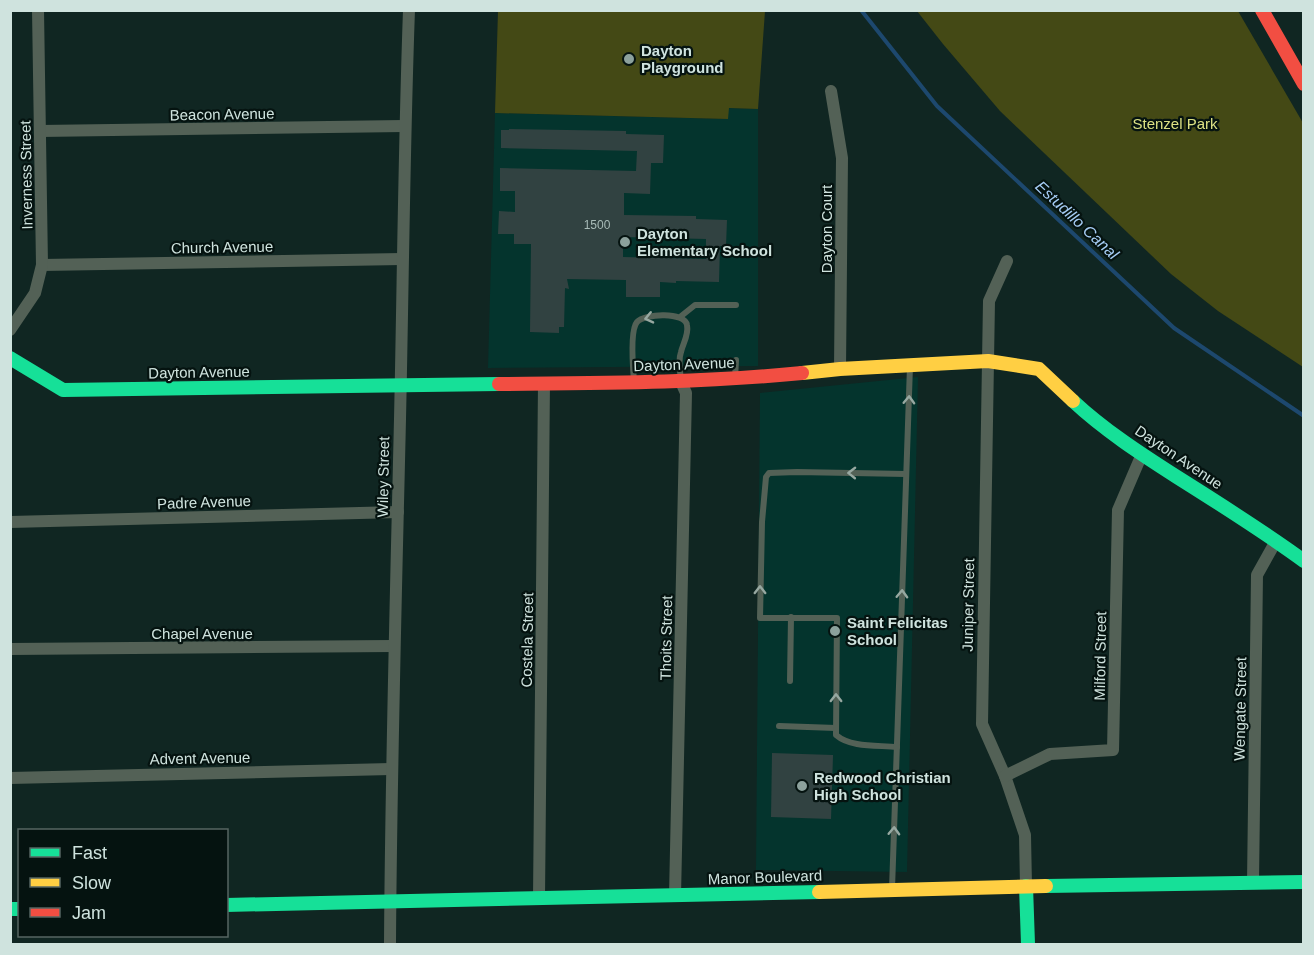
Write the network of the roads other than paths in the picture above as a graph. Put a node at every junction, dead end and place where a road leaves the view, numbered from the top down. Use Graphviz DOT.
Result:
graph roads {
  1 [pos="38,10"];
  2 [pos="409,10"];
  3 [pos="1262,10"];
  4 [pos="1304,84"];
  5 [pos="831,91"];
  6 [pos="404,126"];
  7 [pos="40,131"];
  8 [pos="402,259"];
  9 [pos="1007,261"];
  10 [pos="42,265"];
  11 [pos="736,305"];
  12 [pos="680,317"];
  13 [pos="10,330"];
  14 [pos="10,358"];
  15 [pos="736,360"];
  16 [pos="988,361"];
  17 [pos="910,365"];
  18 [pos="840,369"];
  19 [pos="735,379"];
  20 [pos="634,382"];
  21 [pos="681,382"];
  22 [pos="544,383"];
  23 [pos="400,385"];
  24 [pos="1142,454"];
  25 [pos="906,474"];
  26 [pos="398,512"];
  27 [pos="10,522"];
  28 [pos="1276,541"];
  29 [pos="1304,561"];
  30 [pos="791,617"];
  31 [pos="393,646"];
  32 [pos="10,649"];
  33 [pos="790,681"];
  34 [pos="779,726"];
  35 [pos="836,728"];
  36 [pos="897,747"];
  37 [pos="391,769"];
  38 [pos="1005,776"];
  39 [pos="10,778"];
  40 [pos="1253,882"];
  41 [pos="1304,882"];
  42 [pos="1026,886"];
  43 [pos="892,890"];
  44 [pos="675,896"];
  45 [pos="539,898"];
  46 [pos="391,901"];
  47 [pos="228,905"];
  48 [pos="390,945"];
  49 [pos="1028,945"];
  1 -- 7 [label="street, Inverness Street"];
  2 -- 6 [label="street, Wiley Street"];
  3 -- 4 [label="street"];
  5 -- 18 [label="street, Dayton Court"];
  6 -- 7 [label="street, Beacon Avenue"];
  6 -- 8 [label="street, Wiley Street"];
  7 -- 10 [label="street, Inverness Street"];
  8 -- 10 [label="street, Church Avenue"];
  8 -- 23 [label="street, Wiley Street"];
  9 -- 16 [label="street, Juniper Street"];
  10 -- 13 [label="street, Inverness Street"];
  11 -- 12 [label="lane"];
  12 -- 20 [label="lane, one-way"];
  12 -- 21 [label="lane"];
  14 -- 23 [label="street, Dayton Avenue"];
  15 -- 19 [label="lane"];
  16 -- 17 [label="street, Dayton Avenue"];
  16 -- 24 [label="street, Dayton Avenue"];
  16 -- 38 [label="street, Juniper Street"];
  17 -- 18 [label="street, Dayton Avenue"];
  25 -- 17 [label="lane, one-way"];
  18 -- 19 [label="street, Dayton Avenue"];
  19 -- 21 [label="street, Dayton Avenue"];
  20 -- 21 [label="street, Dayton Avenue"];
  20 -- 22 [label="street, Dayton Avenue"];
  21 -- 44 [label="street, Thoits Street"];
  22 -- 23 [label="street, Dayton Avenue"];
  22 -- 45 [label="street, Costela Street"];
  23 -- 26 [label="street, Wiley Street"];
  24 -- 28 [label="street, Dayton Avenue"];
  24 -- 38 [label="street, Milford Street"];
  25 -- 30 [label="lane"];
  36 -- 25 [label="lane, one-way"];
  26 -- 27 [label="street, Padre Avenue"];
  26 -- 31 [label="street, Wiley Street"];
  28 -- 29 [label="street, Dayton Avenue"];
  28 -- 40 [label="street, Wengate Street"];
  30 -- 33 [label="lane"];
  35 -- 30 [label="lane, one-way"];
  31 -- 32 [label="street, Chapel Avenue"];
  31 -- 37 [label="street, Wiley Street"];
  34 -- 35 [label="lane"];
  35 -- 36 [label="lane"];
  43 -- 36 [label="lane, one-way"];
  37 -- 39 [label="street, Advent Avenue"];
  37 -- 46 [label="street, Wiley Street"];
  38 -- 42 [label="street, Juniper Street"];
  40 -- 41 [label="street, Manor Boulevard"];
  40 -- 42 [label="street, Manor Boulevard"];
  42 -- 43 [label="street, Manor Boulevard"];
  42 -- 49 [label="street, Juniper Street"];
  43 -- 44 [label="street, Manor Boulevard"];
  44 -- 45 [label="street, Manor Boulevard"];
  45 -- 46 [label="street, Manor Boulevard"];
  46 -- 47 [label="street, Manor Boulevard"];
  46 -- 48 [label="street, Wiley Street"];
}
